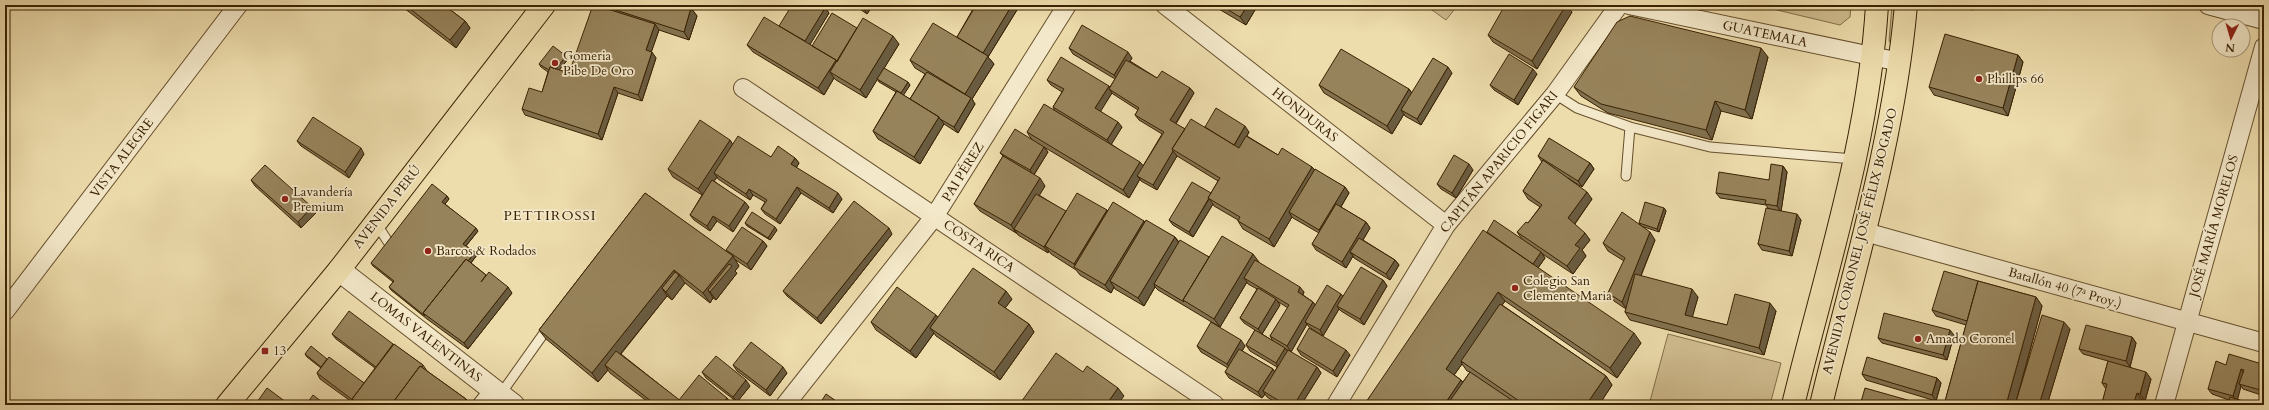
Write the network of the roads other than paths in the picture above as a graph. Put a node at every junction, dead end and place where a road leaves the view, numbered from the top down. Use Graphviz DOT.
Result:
graph roads {
  1 [pos="238,5"];
  2 [pos="544,5"];
  3 [pos="1068,5"];
  4 [pos="1165,5"];
  5 [pos="1619,5"];
  6 [pos="1630,5"];
  7 [pos="1877,5"];
  8 [pos="1906,5"];
  9 [pos="2208,5"];
  10 [pos="2264,20"];
  11 [pos="2264,47"];
  12 [pos="1872,57"];
  13 [pos="1900,62"];
  14 [pos="742,88"];
  15 [pos="1555,94"];
  16 [pos="1630,127"];
  17 [pos="1854,159"];
  18 [pos="1626,176"];
  19 [pos="934,216"];
  20 [pos="376,222"];
  21 [pos="1446,225"];
  22 [pos="1865,232"];
  23 [pos="390,245"];
  24 [pos="339,270"];
  25 [pos="5,311"];
  26 [pos="557,315"];
  27 [pos="2187,322"];
  28 [pos="2264,343"];
  29 [pos="497,399"];
  30 [pos="227,405"];
  31 [pos="785,405"];
  32 [pos="1215,405"];
  33 [pos="1336,405"];
  34 [pos="1793,405"];
  35 [pos="1821,405"];
  36 [pos="2164,405"];
  1 -- 25 [label="street, VISTA ALEGRE"];
  2 -- 20 [label="main road, AVENIDA PERÚ"];
  3 -- 19 [label="street, PAI PÉREZ"];
  4 -- 21 [label="street, HONDURAS"];
  5 -- 15 [label="street, CAPITÁN APARICIO FIGARI"];
  6 -- 12 [label="street, GUATEMALA"];
  7 -- 12 [label="main road, AVENIDA CORONEL JOSÉ FÉLIX BOGADO"];
  8 -- 13 [label="main road, AVENIDA CORONEL JOSÉ FÉLIX BOGADO"];
  9 -- 10 [label="street"];
  11 -- 27 [label="street, JOSÉ MARÍA MORELOS"];
  12 -- 13 [label="street, GUATEMALA"];
  12 -- 17 [label="main road, AVENIDA CORONEL JOSÉ FÉLIX BOGADO"];
  13 -- 22 [label="main road, AVENIDA CORONEL JOSÉ FÉLIX BOGADO"];
  14 -- 19 [label="street, COSTA RICA"];
  15 -- 16 [label="lane"];
  15 -- 21 [label="street, CAPITÁN APARICIO FIGARI"];
  16 -- 17 [label="lane"];
  16 -- 18 [label="lane"];
  17 -- 34 [label="main road, AVENIDA CORONEL JOSÉ FÉLIX BOGADO"];
  19 -- 31 [label="street, PAI PÉREZ"];
  19 -- 32 [label="street, COSTA RICA"];
  20 -- 23 [label="lane"];
  20 -- 24 [label="main road, AVENIDA PERÚ"];
  21 -- 33 [label="street, CAPITÁN APARICIO FIGARI"];
  22 -- 27 [label="street, Batallón 40 (7ª Proy.)"];
  22 -- 35 [label="main road, AVENIDA CORONEL JOSÉ FÉLIX BOGADO"];
  24 -- 29 [label="street, LOMAS VALENTINAS"];
  24 -- 30 [label="main road, AVENIDA PERÚ"];
  26 -- 29 [label="lane"];
  27 -- 28 [label="street, Batallón 40 (7ª Proy.)"];
  27 -- 36 [label="street, JOSÉ MARÍA MORELOS"];
}
